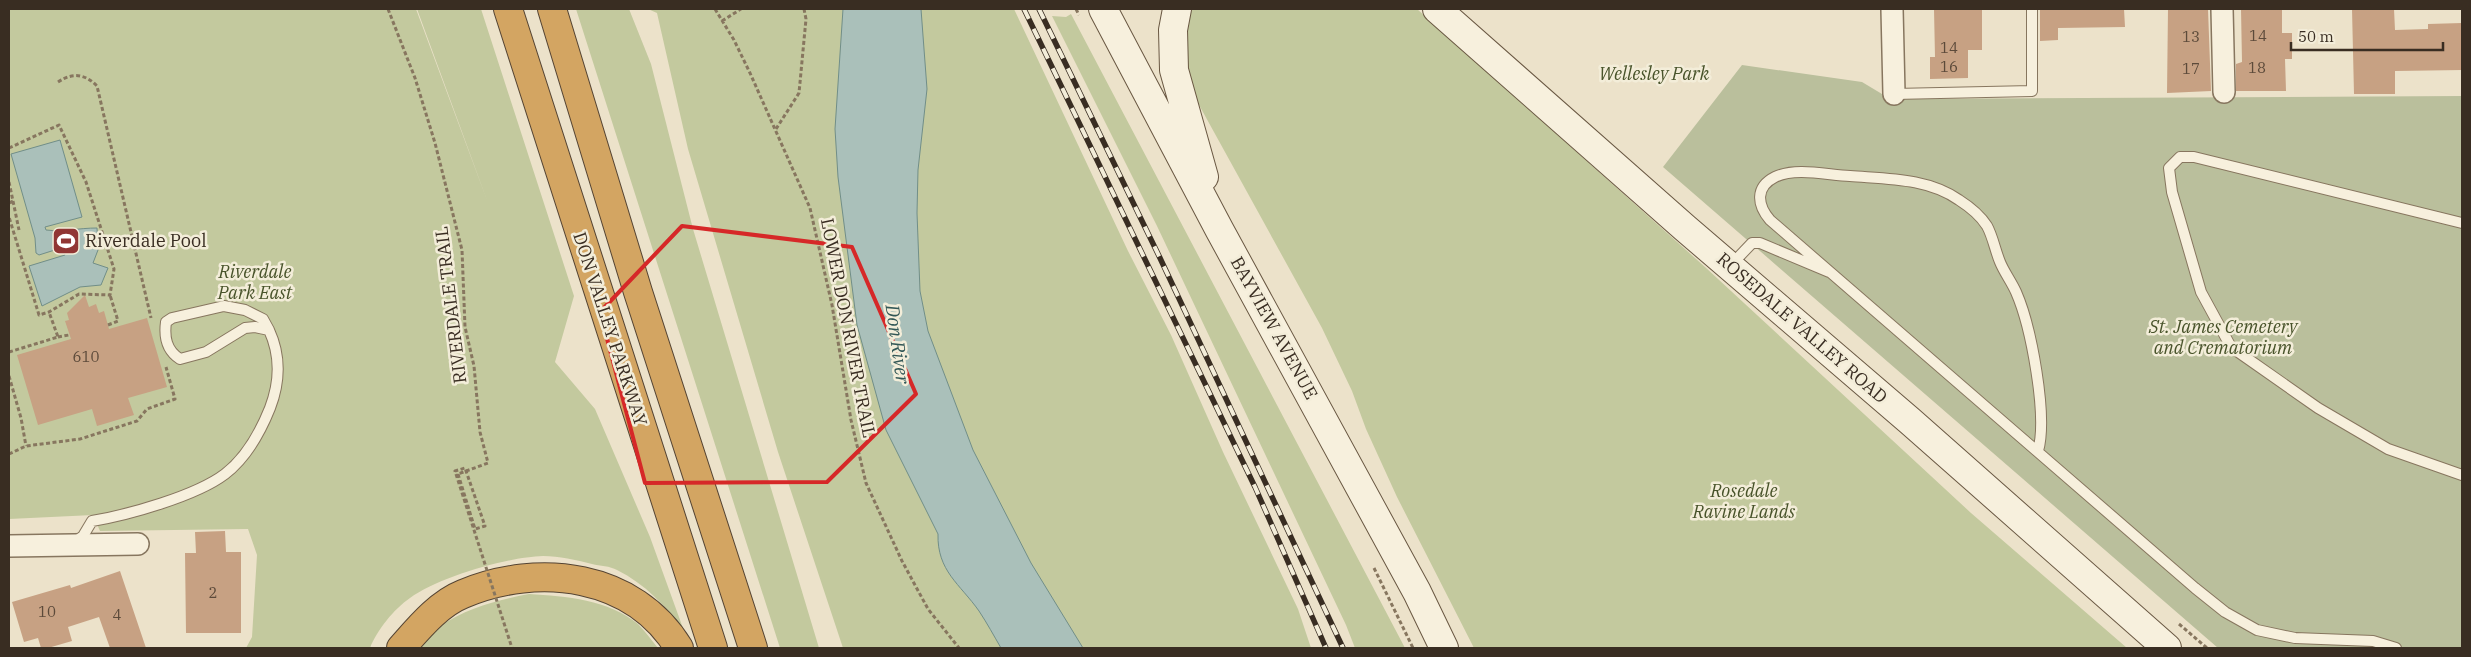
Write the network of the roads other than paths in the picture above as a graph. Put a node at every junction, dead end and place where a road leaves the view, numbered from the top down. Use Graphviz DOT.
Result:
graph roads {
  1 [pos="508,9"];
  2 [pos="552,9"];
  3 [pos="1103,9"];
  4 [pos="1177,9"];
  5 [pos="1437,9"];
  6 [pos="1892,9"];
  7 [pos="2032,9"];
  8 [pos="2222,9"];
  9 [pos="2224,92"];
  10 [pos="1894,94"];
  11 [pos="2462,223"];
  12 [pos="1219,229"];
  13 [pos="1731,265"];
  14 [pos="1832,273"];
  15 [pos="269,330"];
  16 [pos="2038,451"];
  17 [pos="2462,475"];
  18 [pos="138,544"];
  19 [pos="70,545"];
  20 [pos="9,546"];
  21 [pos="401,648"];
  22 [pos="679,648"];
  23 [pos="713,648"];
  24 [pos="753,648"];
  25 [pos="1444,648"];
  26 [pos="2167,648"];
  27 [pos="2396,648"];
  1 -- 23 [label="highway, DON VALLEY PARKWAY"];
  2 -- 24 [label="highway"];
  3 -- 12 [label="street, BAYVIEW AVENUE"];
  4 -- 12 [label="street"];
  5 -- 13 [label="street, ROSEDALE VALLEY ROAD"];
  6 -- 10 [label="street"];
  7 -- 10 [label="lane"];
  8 -- 9 [label="street"];
  11 -- 17 [label="lane"];
  12 -- 25 [label="street, BAYVIEW AVENUE"];
  13 -- 14 [label="lane"];
  13 -- 26 [label="street, ROSEDALE VALLEY ROAD"];
  14 -- 16 [label="lane"];
  14 -- 16 [label="lane"];
  15 -- 15 [label="lane"];
  15 -- 19 [label="lane"];
  16 -- 27 [label="lane"];
  18 -- 19 [label="street"];
  19 -- 20 [label="street"];
  21 -- 22 [label="highway"];
}
